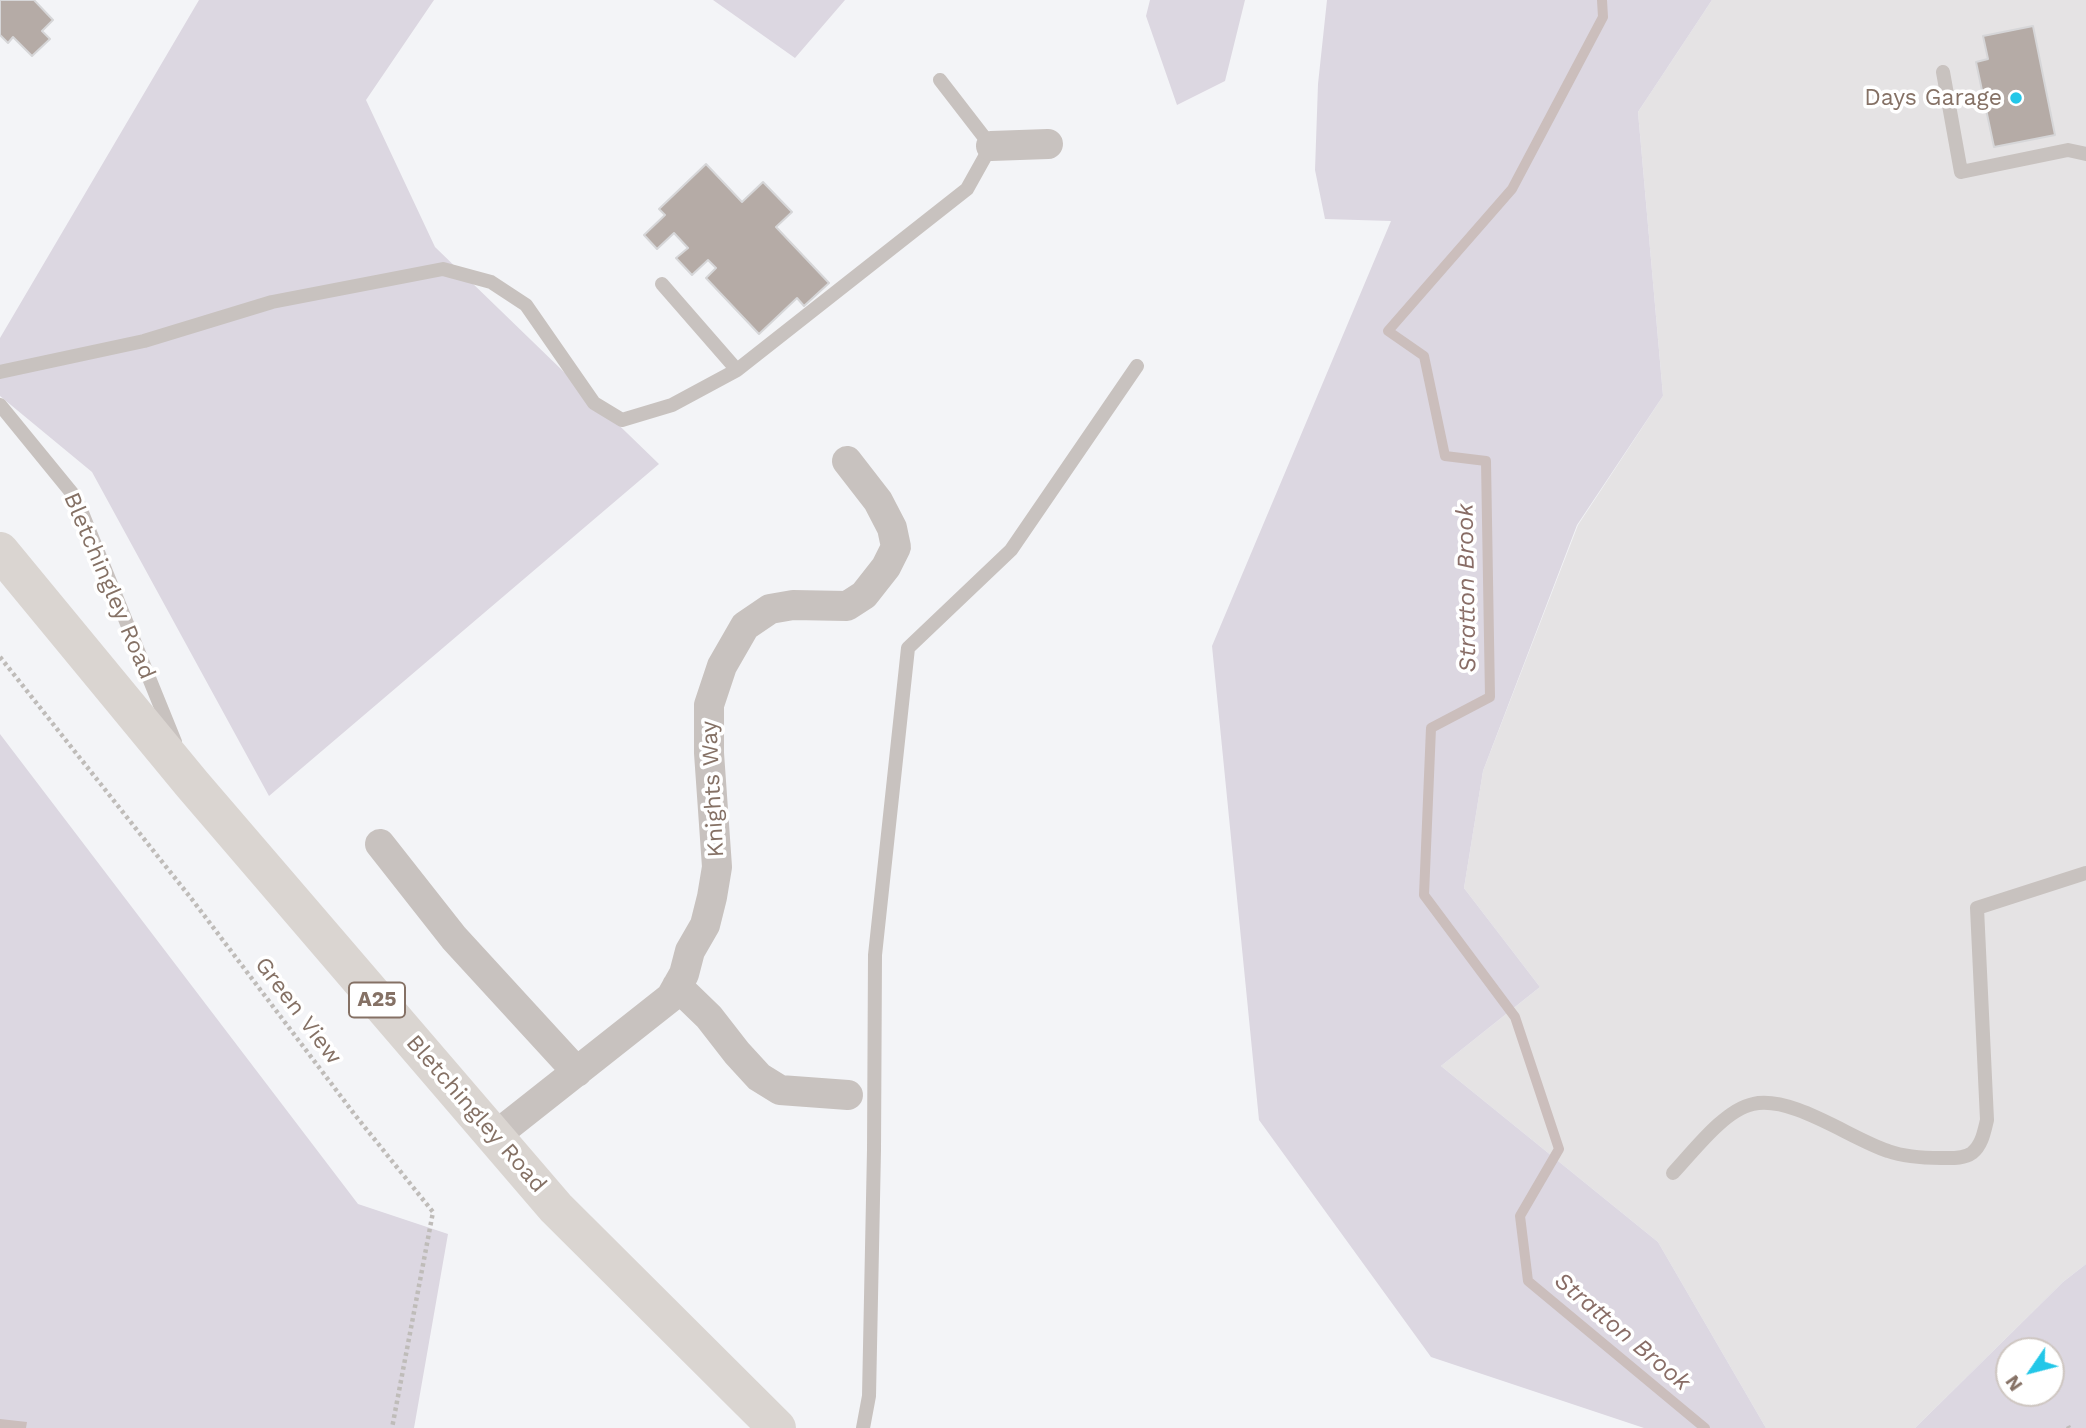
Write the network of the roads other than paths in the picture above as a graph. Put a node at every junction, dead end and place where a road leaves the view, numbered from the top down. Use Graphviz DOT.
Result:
graph roads {
  1 [pos="1943,72"];
  2 [pos="940,80"];
  3 [pos="1048,144"];
  4 [pos="991,146"];
  5 [pos="2086,154"];
  6 [pos="662,284"];
  7 [pos="1137,366"];
  8 [pos="737,370"];
  9 [pos="0,372"];
  10 [pos="0,405"];
  11 [pos="847,461"];
  12 [pos="0,551"];
  13 [pos="192,784"];
  14 [pos="380,844"];
  15 [pos="2086,873"];
  16 [pos="677,986"];
  17 [pos="577,1072"];
  18 [pos="848,1095"];
  19 [pos="495,1136"];
  20 [pos="1673,1173"];
  21 [pos="777,1428"];
  22 [pos="863,1428"];
  1 -- 5 [label="lane"];
  2 -- 4 [label="lane"];
  3 -- 4 [label="street"];
  4 -- 8 [label="lane"];
  6 -- 8 [label="lane"];
  7 -- 22 [label="lane"];
  8 -- 9 [label="lane"];
  10 -- 13 [label="lane, Bletchingley Road"];
  11 -- 16 [label="street, Knights Way"];
  12 -- 13 [label="main road, Bletchingley Road / A25"];
  13 -- 19 [label="main road, Bletchingley Road / A25"];
  14 -- 17 [label="street"];
  15 -- 20 [label="lane"];
  16 -- 17 [label="street, Knights Way"];
  16 -- 18 [label="street"];
  17 -- 19 [label="street, Knights Way"];
  19 -- 21 [label="main road, Bletchingley Road / A25"];
}
